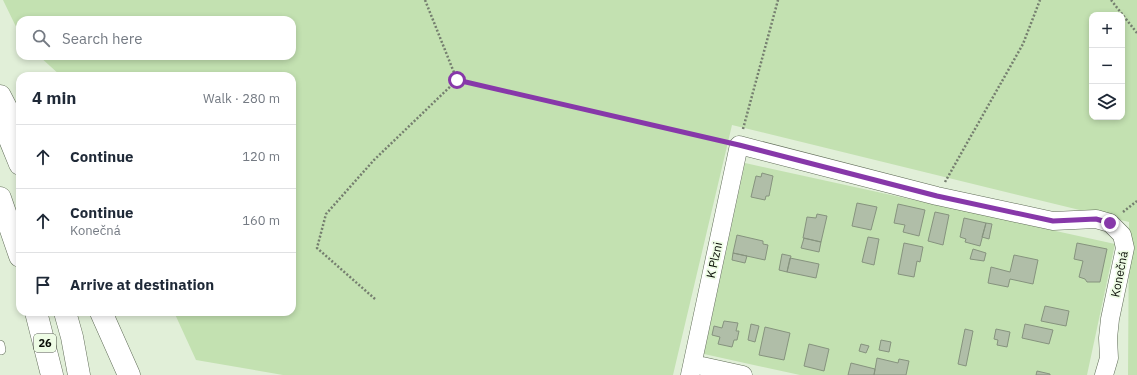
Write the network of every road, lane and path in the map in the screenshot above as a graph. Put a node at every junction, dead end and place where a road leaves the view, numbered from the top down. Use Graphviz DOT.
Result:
graph roads {
  1 [pos="425,0"];
  2 [pos="778,0"];
  3 [pos="1040,0"];
  4 [pos="1111,0"];
  5 [pos="1137,33"];
  6 [pos="457,80"];
  7 [pos="0,96"];
  8 [pos="0,115"];
  9 [pos="16,127"];
  10 [pos="739,145"];
  11 [pos="16,154"];
  12 [pos="937,196"];
  13 [pos="0,198"];
  14 [pos="16,244"];
  15 [pos="375,299"];
  16 [pos="37,316"];
  17 [pos="66,316"];
  18 [pos="103,316"];
  19 [pos="691,370"];
  20 [pos="52,375"];
  21 [pos="79,375"];
  22 [pos="129,375"];
  23 [pos="743,375"];
  24 [pos="1104,375"];
  1 -- 6 [label="path"];
  2 -- 10 [label="path"];
  3 -- 12 [label="path"];
  4 -- 5 [label="path"];
  6 -- 10 [label="path"];
  6 -- 15 [label="path"];
  7 -- 9 [label="highway"];
  8 -- 11 [label="highway"];
  10 -- 12 [label="street, Konečná"];
  10 -- 19 [label="street, K Plzni"];
  12 -- 24 [label="street, Konečná"];
  13 -- 14 [label="highway"];
  16 -- 20 [label="highway, 26"];
  17 -- 21 [label="highway, 26"];
  18 -- 22 [label="highway"];
  19 -- 23 [label="street"];
}
